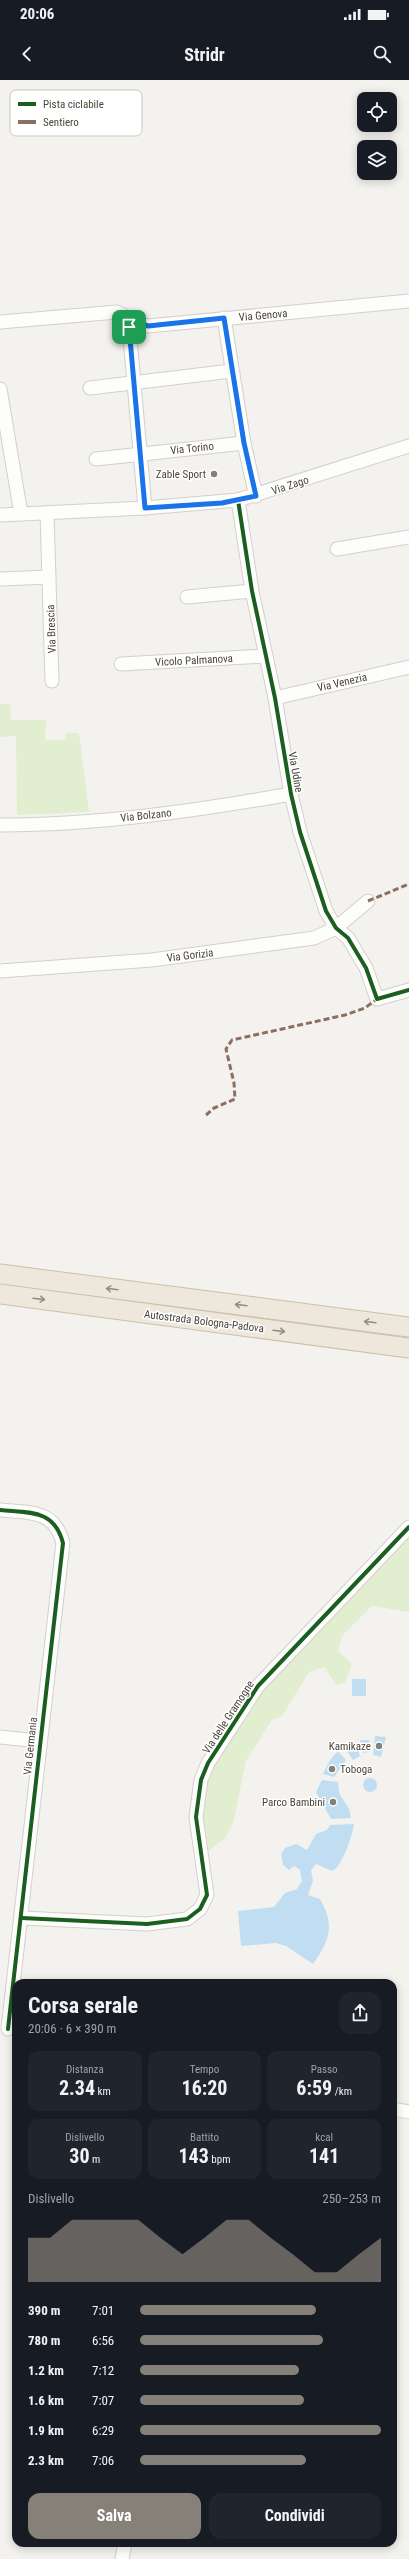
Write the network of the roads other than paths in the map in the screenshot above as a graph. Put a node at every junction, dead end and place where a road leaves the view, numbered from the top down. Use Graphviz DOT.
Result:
graph roads {
  1 [pos="409,301"];
  2 [pos="224,318"];
  3 [pos="132,319"];
  4 [pos="0,322"];
  5 [pos="231,371"];
  6 [pos="134,382"];
  7 [pos="90,388"];
  8 [pos="0,389"];
  9 [pos="244,443"];
  10 [pos="409,446"];
  11 [pos="141,454"];
  12 [pos="96,459"];
  13 [pos="256,496"];
  14 [pos="238,500"];
  15 [pos="145,508"];
  16 [pos="47,513"];
  17 [pos="21,514"];
  18 [pos="0,515"];
  19 [pos="409,537"];
  20 [pos="337,549"];
  21 [pos="49,577"];
  22 [pos="1,579"];
  23 [pos="252,591"];
  24 [pos="187,597"];
  25 [pos="266,656"];
  26 [pos="121,664"];
  27 [pos="409,667"];
  28 [pos="52,681"];
  29 [pos="274,698"];
  30 [pos="291,794"];
  31 [pos="0,825"];
  32 [pos="368,901"];
  33 [pos="336,928"];
  34 [pos="0,971"];
  35 [pos="409,990"];
  36 [pos="0,1274"];
  37 [pos="0,1294"];
  38 [pos="409,1327"];
  39 [pos="409,1348"];
  40 [pos="0,1510"];
  41 [pos="409,1527"];
  42 [pos="0,1737"];
  43 [pos="39,1741"];
  44 [pos="22,1918"];
  45 [pos="14,1979"];
  46 [pos="12,1998"];
  47 [pos="8,2030"];
  48 [pos="397,2110"];
  49 [pos="409,2112"];
  50 [pos="125,2547"];
  51 [pos="122,2559"];
  1 -- 2 [label="street, Via Genova"];
  2 -- 3 [label="street, Via Genova"];
  2 -- 5 [label="street"];
  3 -- 4 [label="street, Via Genova"];
  3 -- 6 [label="street"];
  5 -- 6 [label="street"];
  5 -- 9 [label="street"];
  6 -- 7 [label="street"];
  6 -- 11 [label="street"];
  8 -- 17 [label="street"];
  9 -- 11 [label="street, Via Torino"];
  9 -- 13 [label="street"];
  10 -- 13 [label="street, Via Zago"];
  11 -- 12 [label="street, Via Torino"];
  11 -- 15 [label="street"];
  13 -- 14 [label="street, Via Zago"];
  14 -- 15 [label="street, Via Zago"];
  14 -- 23 [label="street, Via Udine"];
  15 -- 16 [label="street, Via Zago"];
  16 -- 17 [label="street, Via Zago"];
  16 -- 21 [label="street, Via Brescia"];
  17 -- 18 [label="street, Via Zago"];
  19 -- 20 [label="street"];
  21 -- 22 [label="street"];
  21 -- 28 [label="street, Via Brescia"];
  23 -- 24 [label="street"];
  23 -- 25 [label="street, Via Udine"];
  25 -- 26 [label="street, Vicolo Palmanova"];
  25 -- 29 [label="street, Via Udine"];
  27 -- 29 [label="street, Via Venezia"];
  29 -- 30 [label="street, Via Udine"];
  30 -- 31 [label="street, Via Bolzano"];
  30 -- 33 [label="street, Via Udine"];
  32 -- 33 [label="street, Via Gorizia"];
  33 -- 34 [label="street, Via Gorizia"];
  33 -- 35 [label="street, Via Udine"];
  38 -- 36 [label="highway, Autostrada Bologna-Padova, one-way"];
  37 -- 39 [label="highway, Autostrada Bologna-Padova, one-way"];
  40 -- 43 [label="street, Via Germania"];
  41 -- 44 [label="street, Via delle Gramogne"];
  42 -- 43 [label="street"];
  43 -- 44 [label="street, Via Germania"];
  44 -- 45 [label="street, Via Germania"];
  46 -- 47 [label="street, Via Germania"];
  48 -- 49 [label="street"];
  50 -- 51 [label="street"];
}
